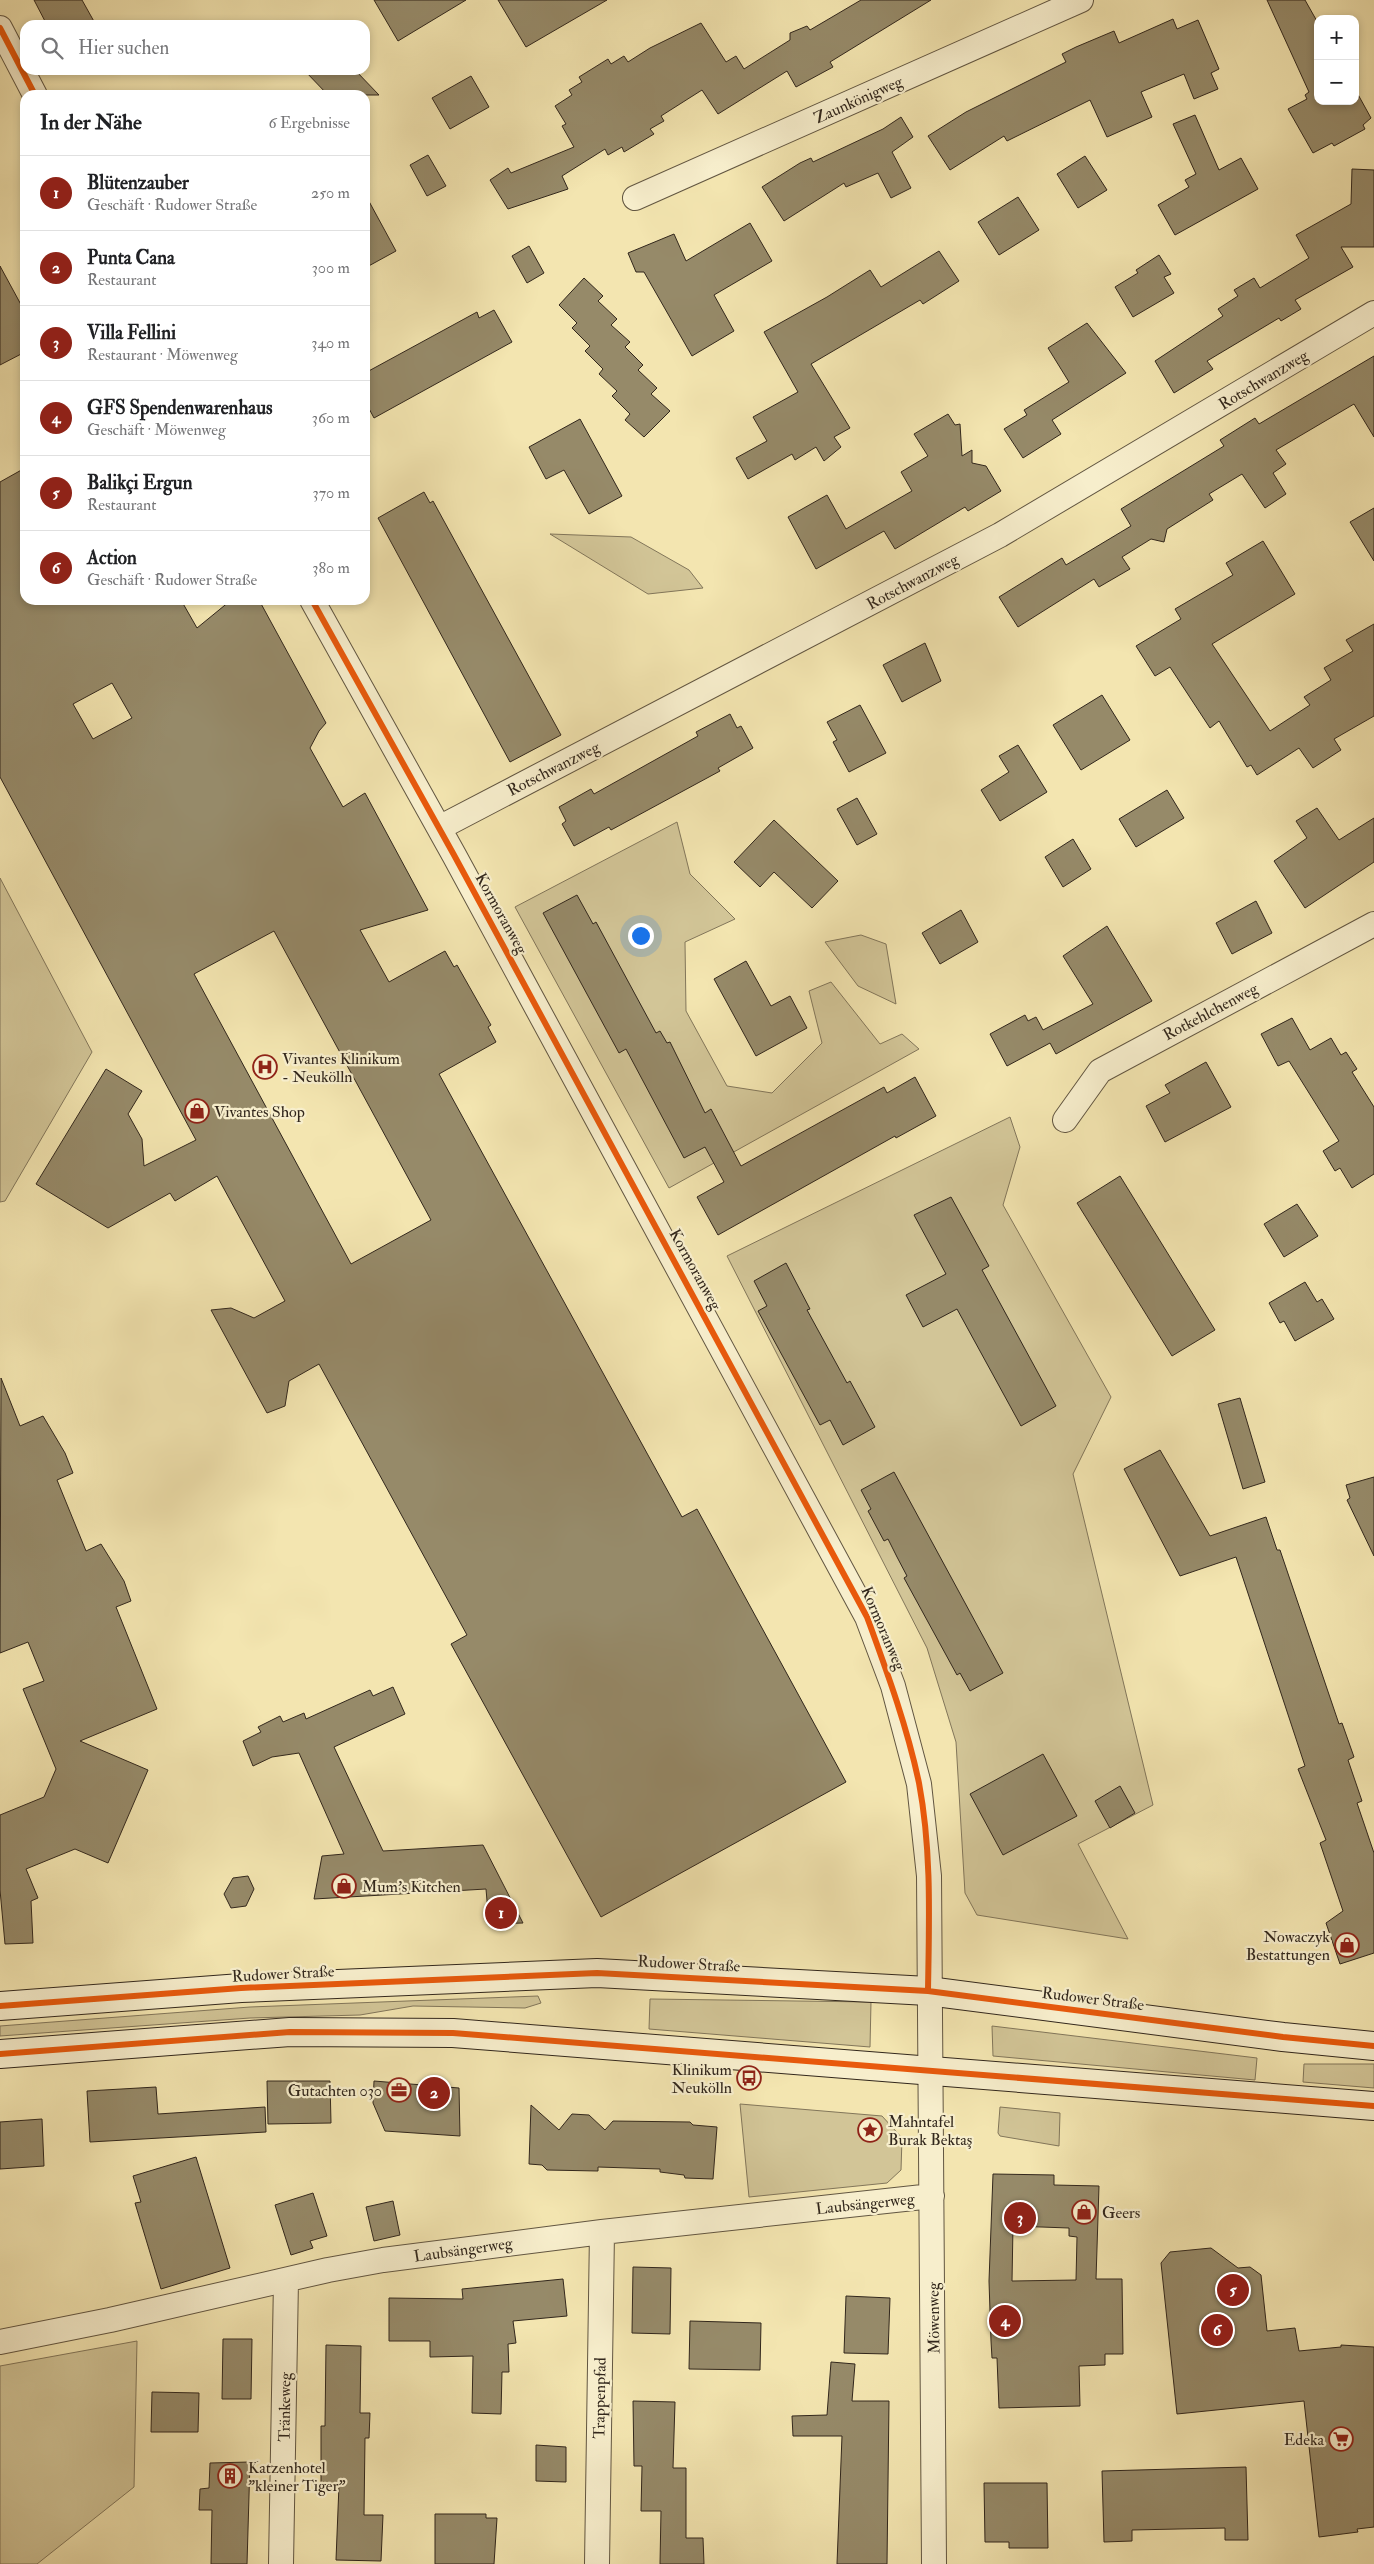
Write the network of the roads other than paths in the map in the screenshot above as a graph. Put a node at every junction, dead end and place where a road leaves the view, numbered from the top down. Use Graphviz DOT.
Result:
graph roads {
  1 [pos="1081,0"];
  2 [pos="0,28"];
  3 [pos="20,66"];
  4 [pos="25,75"];
  5 [pos="32,90"];
  6 [pos="635,198"];
  7 [pos="1374,313"];
  8 [pos="315,605"];
  9 [pos="439,828"];
  10 [pos="1374,924"];
  11 [pos="1065,1120"];
  12 [pos="928,1991"];
  13 [pos="0,2006"];
  14 [pos="1374,2046"];
  15 [pos="0,2054"];
  16 [pos="929,2071"];
  17 [pos="1374,2106"];
  18 [pos="932,2196"];
  19 [pos="602,2232"];
  20 [pos="286,2280"];
  21 [pos="0,2342"];
  22 [pos="282,2564"];
  23 [pos="597,2564"];
  24 [pos="934,2564"];
  1 -- 6 [label="street, Zaunkönigweg"];
  2 -- 3 [label="street"];
  4 -- 5 [label="street"];
  7 -- 9 [label="street, Rotschwanzweg"];
  8 -- 9 [label="street, Kormoranweg"];
  9 -- 12 [label="street, Kormoranweg"];
  10 -- 11 [label="street, Rotkehlchenweg"];
  12 -- 13 [label="main road, Rudower Straße"];
  12 -- 14 [label="main road, Rudower Straße"];
  12 -- 16 [label="street, Kormoranweg"];
  15 -- 16 [label="main road"];
  16 -- 17 [label="main road"];
  16 -- 18 [label="street, Möwenweg"];
  18 -- 19 [label="street, Laubsängerweg"];
  18 -- 24 [label="street, Möwenweg"];
  19 -- 20 [label="street, Laubsängerweg"];
  19 -- 23 [label="street, Trappenpfad"];
  20 -- 21 [label="street, Laubsängerweg"];
  20 -- 22 [label="street, Tränkeweg"];
}
